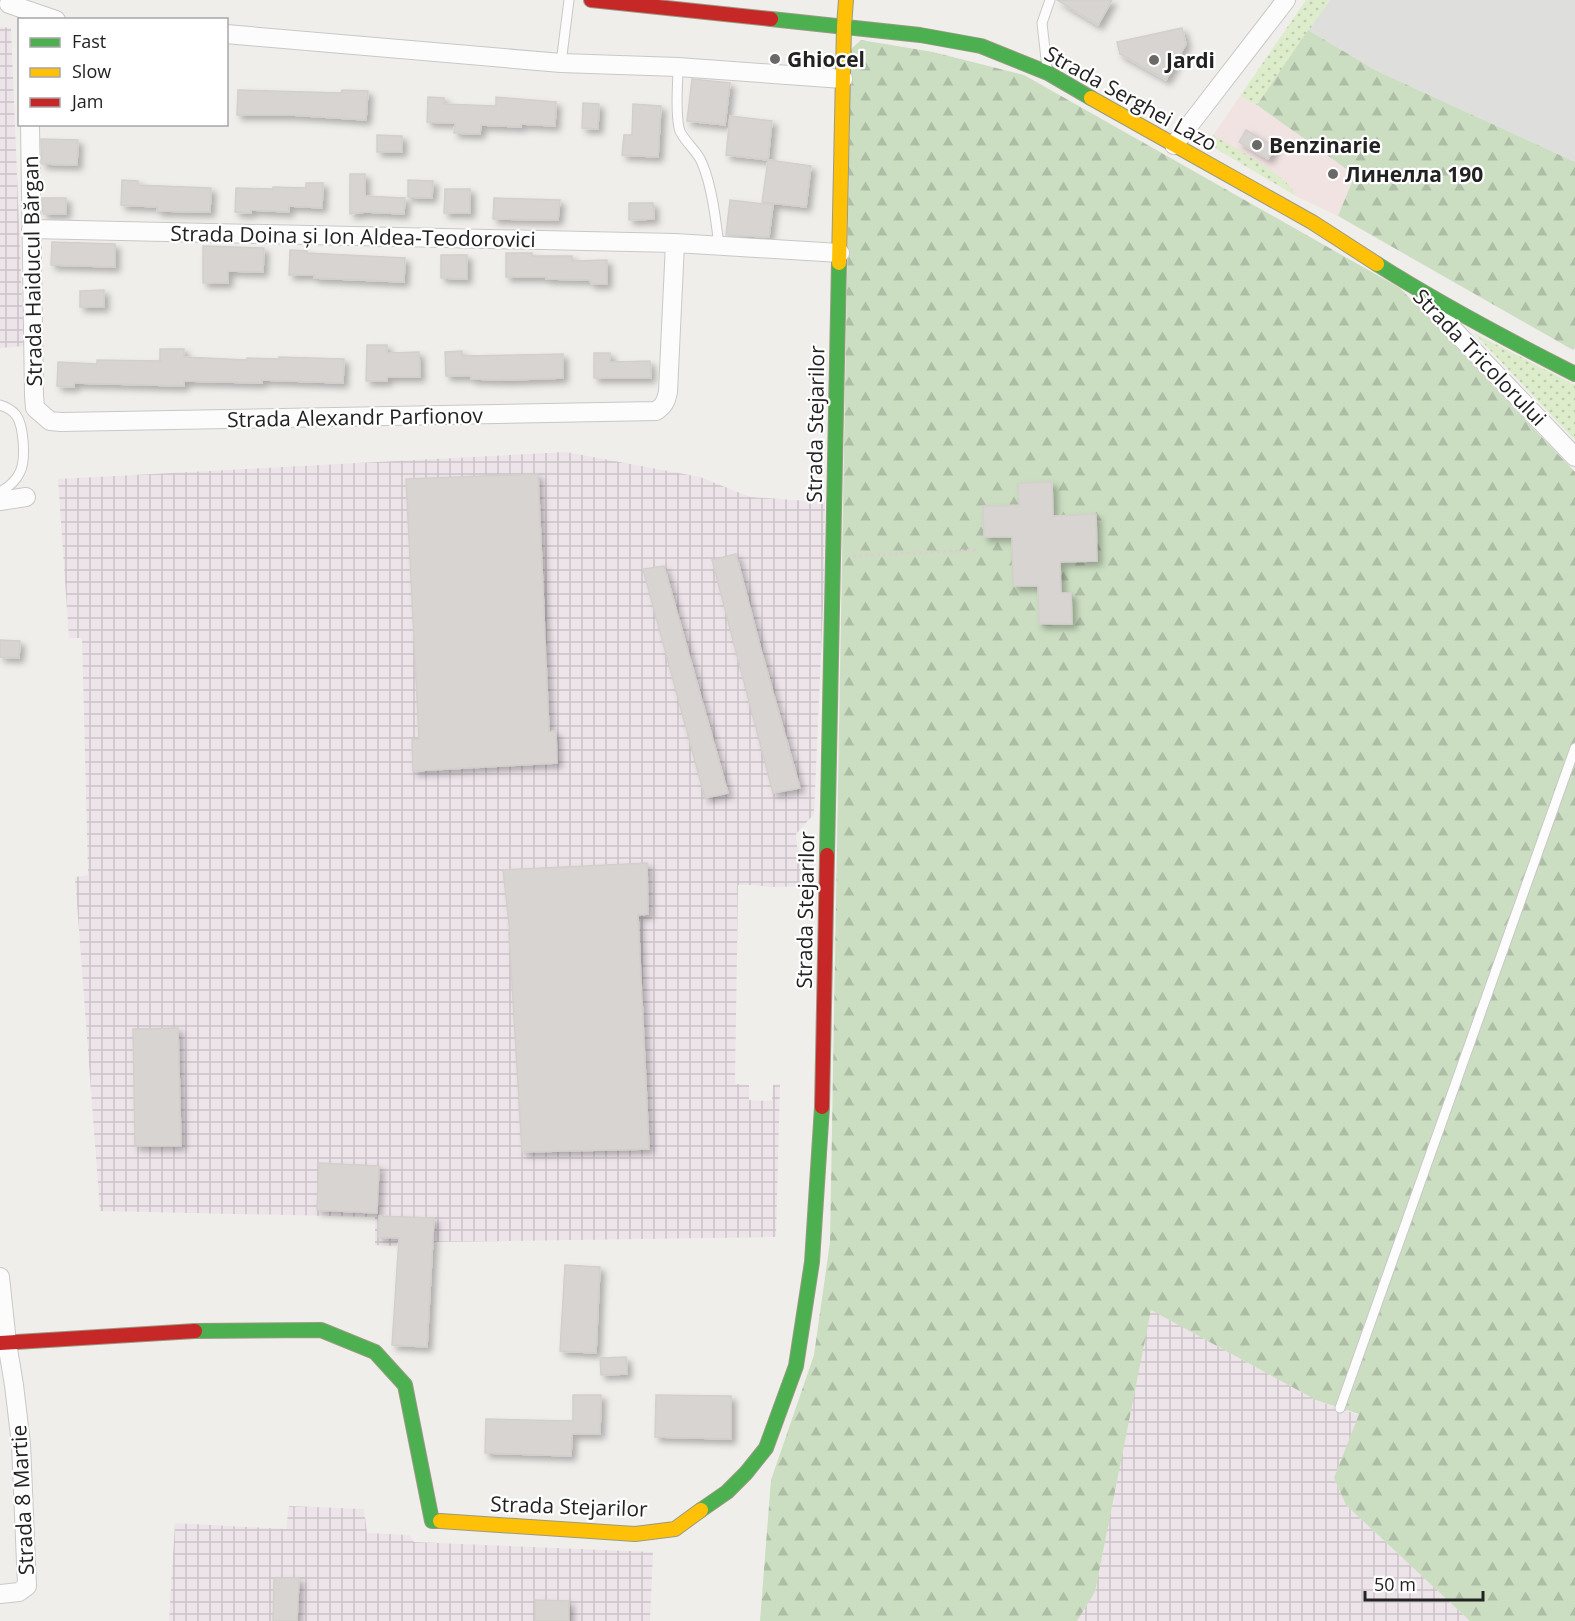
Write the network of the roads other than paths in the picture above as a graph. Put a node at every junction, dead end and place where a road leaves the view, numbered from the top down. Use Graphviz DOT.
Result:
graph roads {
  1 [pos="569,0"];
  2 [pos="600,0"];
  3 [pos="846,0"];
  4 [pos="1050,0"];
  5 [pos="1286,0"];
  6 [pos="8,2"];
  7 [pos="634,2"];
  8 [pos="51,18"];
  9 [pos="18,19"];
  10 [pos="844,26"];
  11 [pos="228,34"];
  12 [pos="561,63"];
  13 [pos="678,67"];
  14 [pos="1048,73"];
  15 [pos="843,79"];
  16 [pos="30,126"];
  17 [pos="1174,145"];
  18 [pos="31,229"];
  19 [pos="675,243"];
  20 [pos="718,246"];
  21 [pos="840,253"];
  22 [pos="1409,284"];
  23 [pos="1575,374"];
  24 [pos="0,405"];
  25 [pos="42,414"];
  26 [pos="1575,457"];
  27 [pos="0,492"];
  28 [pos="26,497"];
  29 [pos="0,501"];
  30 [pos="1575,748"];
  31 [pos="0,1278"];
  32 [pos="3,1343"];
  33 [pos="1340,1408"];
  34 [pos="0,1594"];
  1 -- 12 [label="lane"];
  2 -- 7 [label="street, Strada Serghei Lazo"];
  3 -- 10 [label="street, Strada Stejarilor"];
  4 -- 14 [label="lane"];
  5 -- 17 [label="street"];
  6 -- 8 [label="street"];
  6 -- 9 [label="street"];
  7 -- 10 [label="street, Strada Serghei Lazo"];
  10 -- 14 [label="street, Strada Serghei Lazo"];
  10 -- 15 [label="street, Strada Stejarilor"];
  11 -- 12 [label="street"];
  12 -- 13 [label="street"];
  13 -- 15 [label="street"];
  13 -- 20 [label="lane"];
  14 -- 17 [label="street, Strada Serghei Lazo"];
  15 -- 21 [label="street, Strada Stejarilor"];
  16 -- 18 [label="street, Strada Haiducul Bărgan"];
  17 -- 22 [label="street, Strada Serghei Lazo"];
  18 -- 19 [label="street, Strada Doina și Ion Aldea-Teodorovici"];
  18 -- 25 [label="street, Strada Haiducul Bărgan"];
  19 -- 20 [label="street, Strada Doina și Ion Aldea-Teodorovici"];
  19 -- 25 [label="street, Strada Alexandr Parfionov"];
  20 -- 21 [label="street, Strada Doina și Ion Aldea-Teodorovici"];
  21 -- 32 [label="street, Strada Stejarilor"];
  22 -- 23 [label="street, Strada Serghei Lazo"];
  22 -- 26 [label="street, Strada Tricolorului"];
  24 -- 27 [label="lane"];
  28 -- 29 [label="street"];
  30 -- 33 [label="lane"];
  31 -- 32 [label="street, Strada 8 Martie"];
  32 -- 34 [label="street, Strada 8 Martie"];
}
